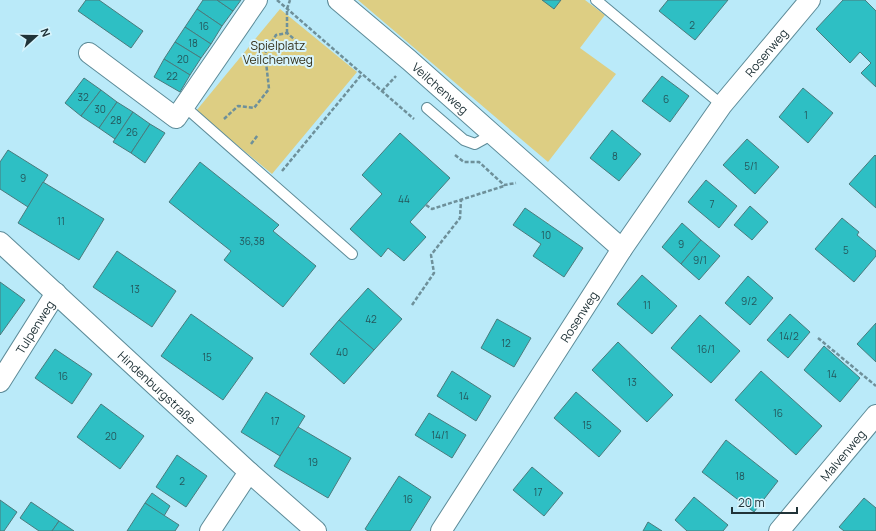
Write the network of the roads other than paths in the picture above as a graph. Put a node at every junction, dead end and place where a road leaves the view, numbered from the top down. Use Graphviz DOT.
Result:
graph roads {
  1 [pos="257,0"];
  2 [pos="338,0"];
  3 [pos="596,0"];
  4 [pos="810,0"];
  5 [pos="89,53"];
  6 [pos="722,105"];
  7 [pos="184,106"];
  8 [pos="427,108"];
  9 [pos="493,134"];
  10 [pos="0,242"];
  11 [pos="622,249"];
  12 [pos="352,254"];
  13 [pos="56,293"];
  14 [pos="0,382"];
  15 [pos="876,415"];
  16 [pos="249,472"];
  17 [pos="210,531"];
  18 [pos="316,531"];
  19 [pos="441,531"];
  20 [pos="779,531"];
  1 -- 7 [label="street"];
  2 -- 9 [label="street, Veilchenweg"];
  3 -- 6 [label="lane"];
  4 -- 6 [label="street, Rosenweg"];
  5 -- 7 [label="street"];
  6 -- 11 [label="street, Rosenweg"];
  7 -- 12 [label="lane"];
  8 -- 9 [label="lane"];
  9 -- 11 [label="street, Veilchenweg"];
  10 -- 13 [label="street, Hindenburgstraße"];
  11 -- 19 [label="street, Rosenweg"];
  13 -- 14 [label="street, Tulpenweg"];
  13 -- 16 [label="street, Hindenburgstraße"];
  15 -- 20 [label="street, Malvenweg"];
  16 -- 17 [label="street"];
  16 -- 18 [label="street, Hindenburgstraße"];
}
